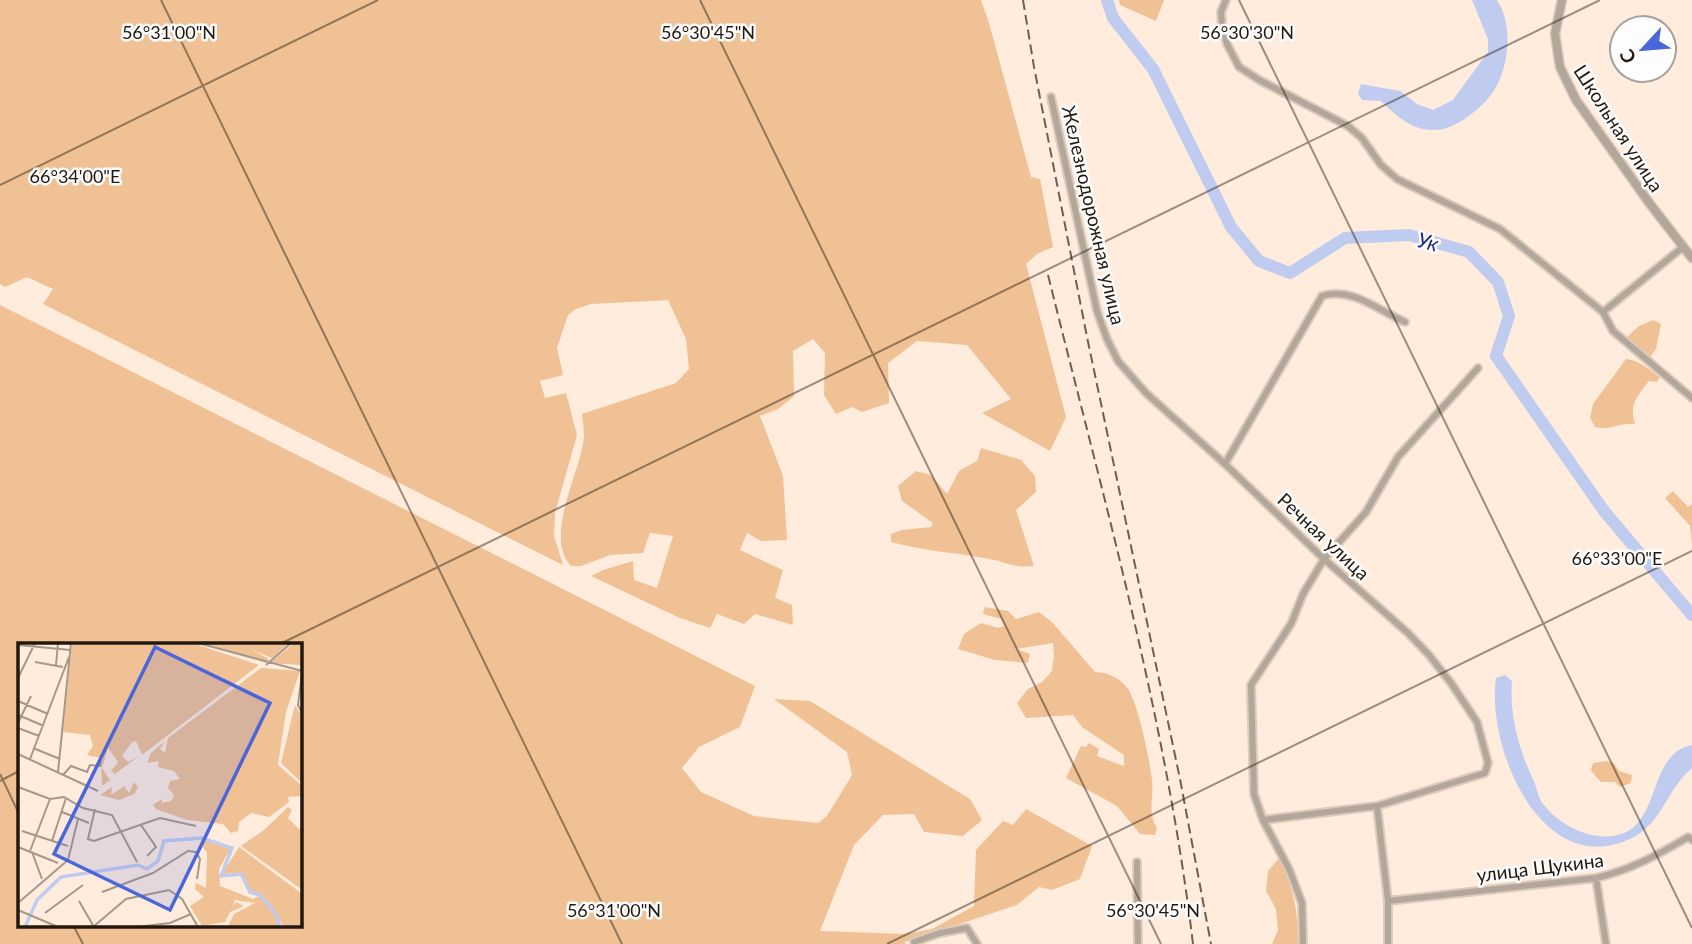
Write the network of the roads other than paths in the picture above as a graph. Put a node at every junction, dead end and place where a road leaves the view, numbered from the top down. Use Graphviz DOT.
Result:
graph roads {
  1 [pos="1226,0"];
  2 [pos="1562,1"];
  3 [pos="1051,97"];
  4 [pos="1683,247"];
  5 [pos="1692,258"];
  6 [pos="1603,312"];
  7 [pos="1405,322"];
  8 [pos="1107,339"];
  9 [pos="1478,368"];
  10 [pos="1692,398"];
  11 [pos="1225,464"];
  12 [pos="1324,559"];
  13 [pos="1377,806"];
  14 [pos="1263,820"];
  15 [pos="1690,838"];
  16 [pos="1137,862"];
  17 [pos="1596,878"];
  18 [pos="1388,901"];
  19 [pos="914,942"];
  20 [pos="976,944"];
  21 [pos="1138,944"];
  22 [pos="1303,944"];
  23 [pos="1388,944"];
  24 [pos="1606,944"];
  1 -- 6 [label="street"];
  2 -- 4 [label="street, Школьная улица"];
  3 -- 8 [label="street, Железнодорожная улица"];
  4 -- 5 [label="street, Школьная улица"];
  4 -- 6 [label="street"];
  6 -- 10 [label="street"];
  7 -- 11 [label="street"];
  8 -- 11 [label="street, Речная улица"];
  9 -- 12 [label="street"];
  11 -- 12 [label="street, Речная улица"];
  12 -- 13 [label="street, Речная улица"];
  12 -- 14 [label="street"];
  13 -- 14 [label="street"];
  13 -- 18 [label="street"];
  14 -- 22 [label="street"];
  15 -- 17 [label="street, улица Щукина"];
  16 -- 21 [label="street"];
  17 -- 18 [label="street, улица Щукина"];
  17 -- 24 [label="street"];
  18 -- 23 [label="street"];
  19 -- 20 [label="street"];
}
